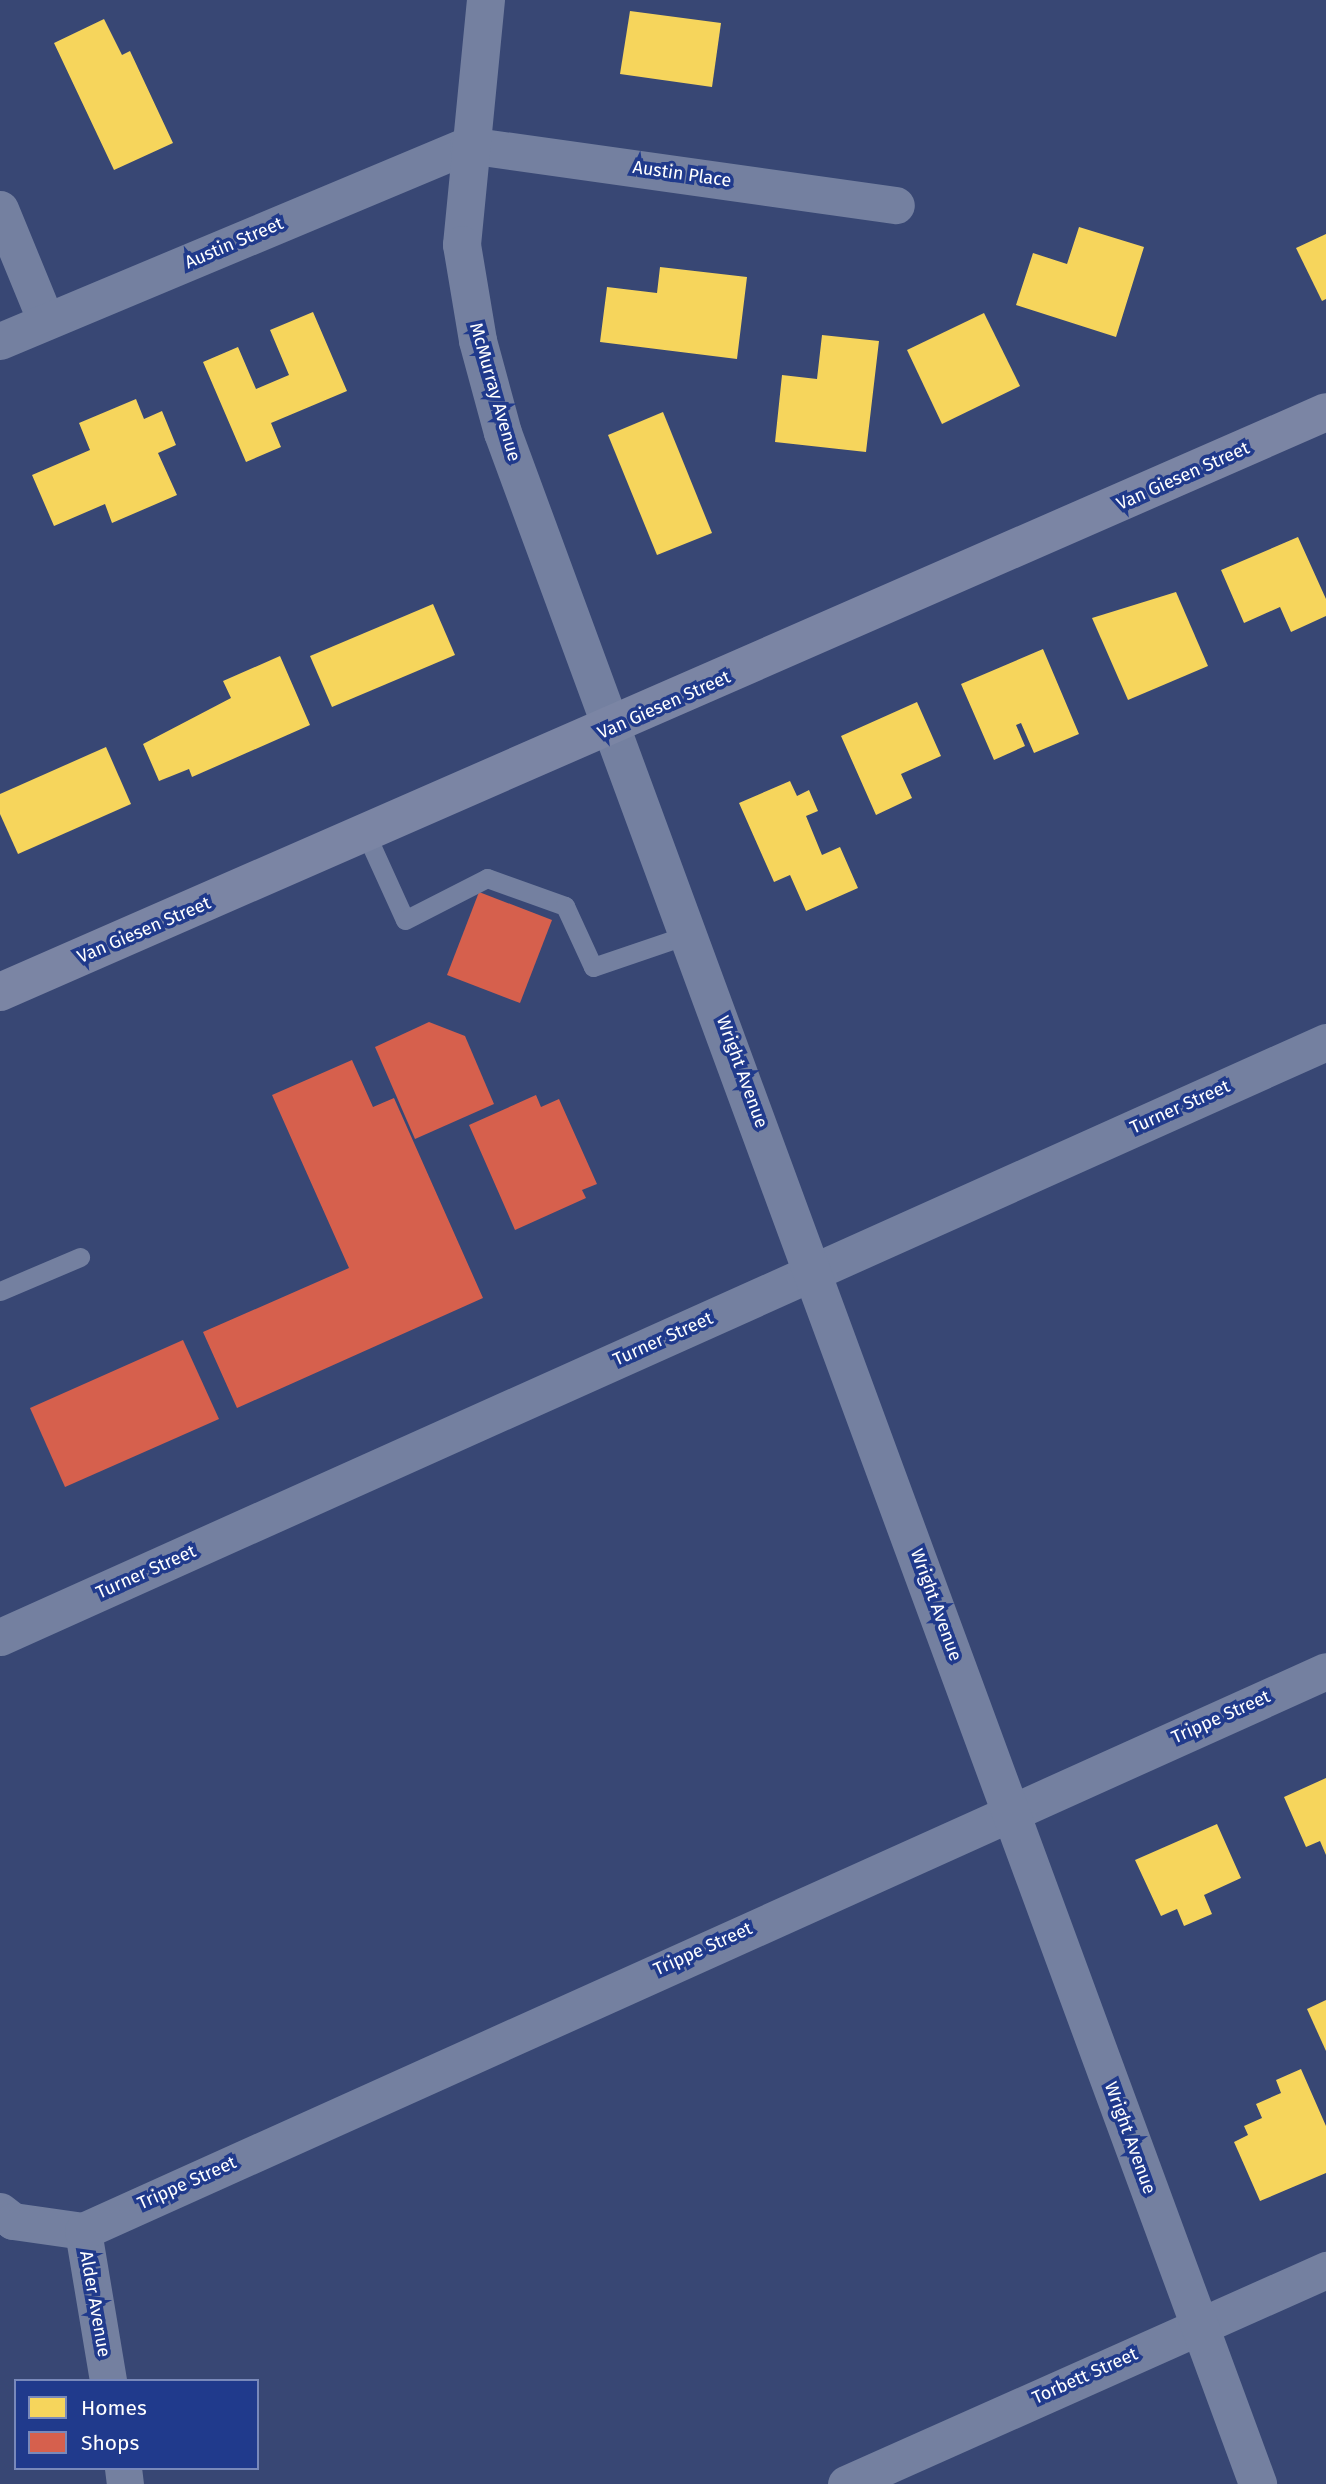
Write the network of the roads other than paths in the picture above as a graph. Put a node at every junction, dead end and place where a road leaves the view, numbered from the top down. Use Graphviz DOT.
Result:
graph roads {
  1 [pos="486,0"];
  2 [pos="468,145"];
  3 [pos="896,205"];
  4 [pos="0,209"];
  5 [pos="46,321"];
  6 [pos="0,341"];
  7 [pos="1326,412"];
  8 [pos="613,727"];
  9 [pos="366,834"];
  10 [pos="691,934"];
  11 [pos="0,992"];
  12 [pos="1326,1042"];
  13 [pos="79,1257"];
  14 [pos="816,1270"];
  15 [pos="0,1291"];
  16 [pos="0,1637"];
  17 [pos="1326,1671"];
  18 [pos="1009,1810"];
  19 [pos="0,2211"];
  20 [pos="83,2231"];
  21 [pos="1326,2270"];
  22 [pos="1199,2325"];
  23 [pos="108,2379"];
  24 [pos="846,2484"];
  25 [pos="1258,2484"];
  1 -- 2 [label="street, McMurray Avenue"];
  2 -- 3 [label="street, Austin Place"];
  2 -- 5 [label="street, Austin Street"];
  2 -- 8 [label="street, McMurray Avenue"];
  4 -- 5 [label="street"];
  5 -- 6 [label="street, Austin Street"];
  7 -- 8 [label="main road, Van Giesen Street"];
  8 -- 9 [label="main road, Van Giesen Street"];
  8 -- 10 [label="street, Wright Avenue"];
  9 -- 10 [label="lane"];
  9 -- 11 [label="main road, Van Giesen Street"];
  10 -- 14 [label="street, Wright Avenue"];
  12 -- 14 [label="street, Turner Street"];
  13 -- 15 [label="lane"];
  14 -- 16 [label="street, Turner Street"];
  14 -- 18 [label="street, Wright Avenue"];
  17 -- 18 [label="street, Trippe Street"];
  18 -- 20 [label="street, Trippe Street"];
  18 -- 22 [label="street, Wright Avenue"];
  19 -- 20 [label="street, Alder Avenue"];
  20 -- 23 [label="street, Alder Avenue"];
  21 -- 22 [label="street, Torbett Street"];
  22 -- 24 [label="street, Torbett Street"];
  22 -- 25 [label="street, Wright Avenue"];
}
